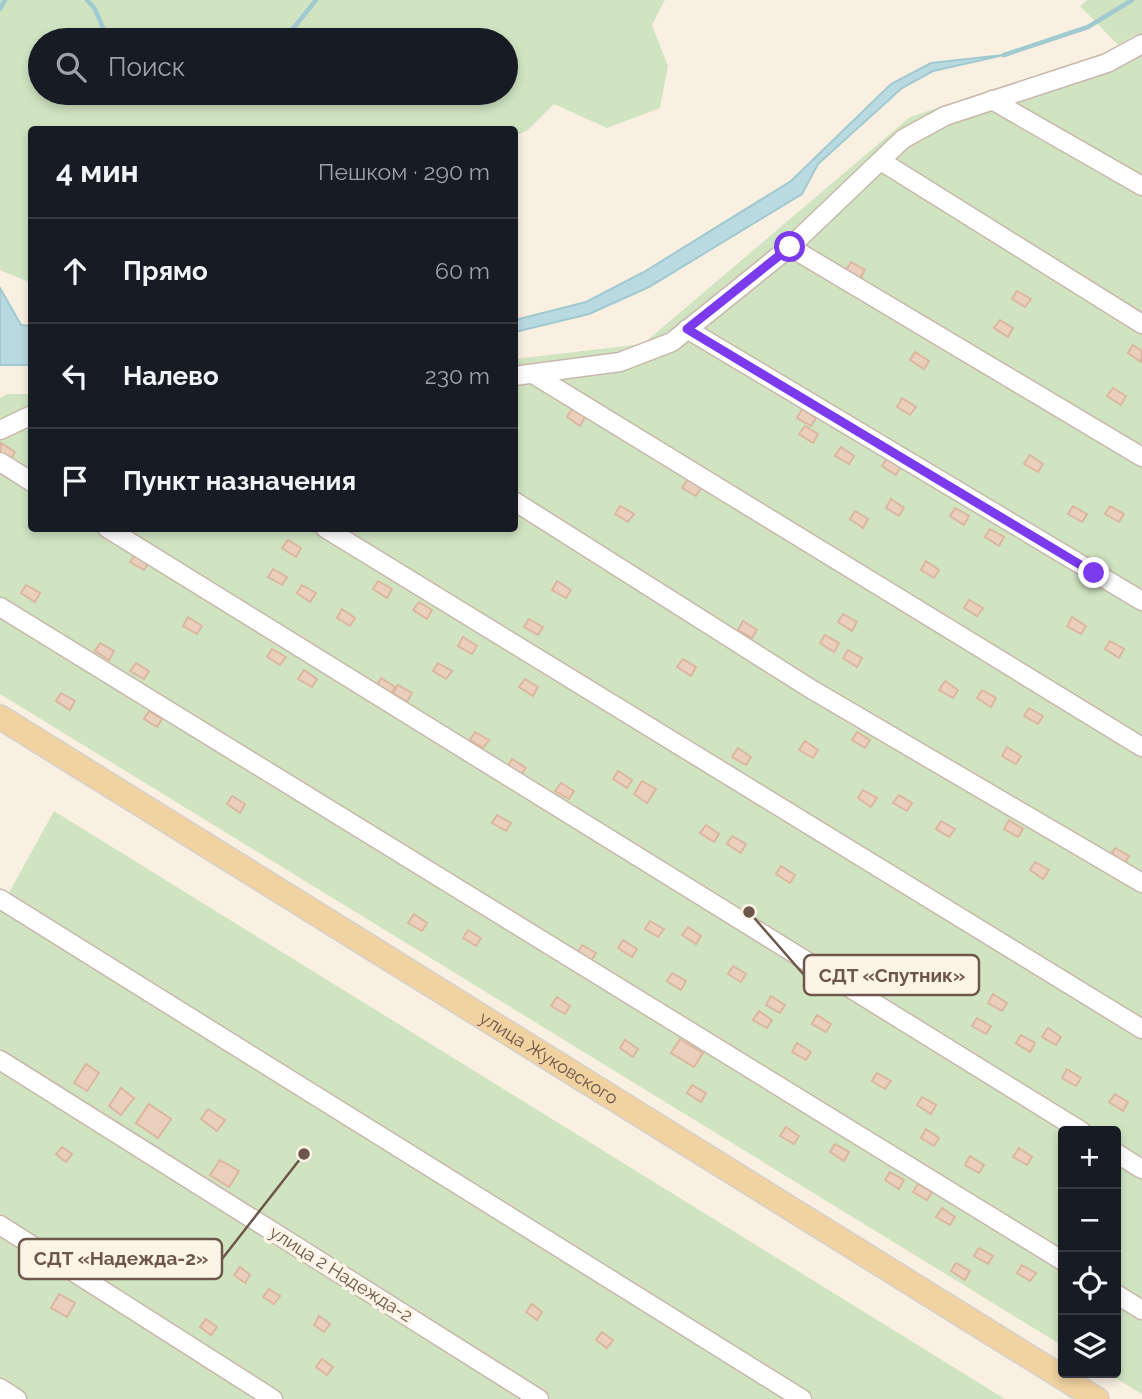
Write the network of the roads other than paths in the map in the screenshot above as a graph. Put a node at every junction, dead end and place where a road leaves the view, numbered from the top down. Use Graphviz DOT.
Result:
graph roads {
  1 [pos="1142,44"];
  2 [pos="1124,54"];
  3 [pos="1142,64"];
  4 [pos="992,100"];
  5 [pos="881,161"];
  6 [pos="1142,186"];
  7 [pos="790,247"];
  8 [pos="1142,324"];
  9 [pos="687,329"];
  10 [pos="533,374"];
  11 [pos="518,376"];
  12 [pos="28,417"];
  13 [pos="0,430"];
  14 [pos="1142,457"];
  15 [pos="0,462"];
  16 [pos="28,480"];
  17 [pos="518,503"];
  18 [pos="113,532"];
  19 [pos="332,532"];
  20 [pos="1142,601"];
  21 [pos="0,607"];
  22 [pos="0,717"];
  23 [pos="1142,747"];
  24 [pos="1142,883"];
  25 [pos="0,899"];
  26 [pos="1142,1029"];
  27 [pos="0,1060"];
  28 [pos="1073,1126"];
  29 [pos="1121,1156"];
  30 [pos="1142,1169"];
  31 [pos="0,1224"];
  32 [pos="1058,1258"];
  33 [pos="1121,1297"];
  34 [pos="1142,1310"];
  35 [pos="0,1388"];
  36 [pos="17,1399"];
  37 [pos="273,1399"];
  38 [pos="539,1399"];
  39 [pos="802,1399"];
  40 [pos="1097,1399"];
  1 -- 2 [label="lane"];
  2 -- 3 [label="lane"];
  2 -- 4 [label="lane"];
  4 -- 5 [label="lane"];
  4 -- 6 [label="lane"];
  5 -- 7 [label="lane"];
  5 -- 8 [label="lane"];
  7 -- 9 [label="lane"];
  7 -- 14 [label="lane"];
  9 -- 10 [label="lane"];
  9 -- 20 [label="lane"];
  10 -- 11 [label="lane"];
  10 -- 23 [label="lane"];
  12 -- 13 [label="lane"];
  15 -- 16 [label="lane"];
  17 -- 24 [label="lane"];
  18 -- 28 [label="lane"];
  19 -- 26 [label="lane"];
  21 -- 32 [label="lane"];
  22 -- 40 [label="main road, улица Жуковского"];
  25 -- 39 [label="lane"];
  27 -- 38 [label="lane, улица 2 Надежда-2"];
  29 -- 30 [label="lane"];
  31 -- 37 [label="lane"];
  33 -- 34 [label="lane"];
  35 -- 36 [label="lane"];
}
